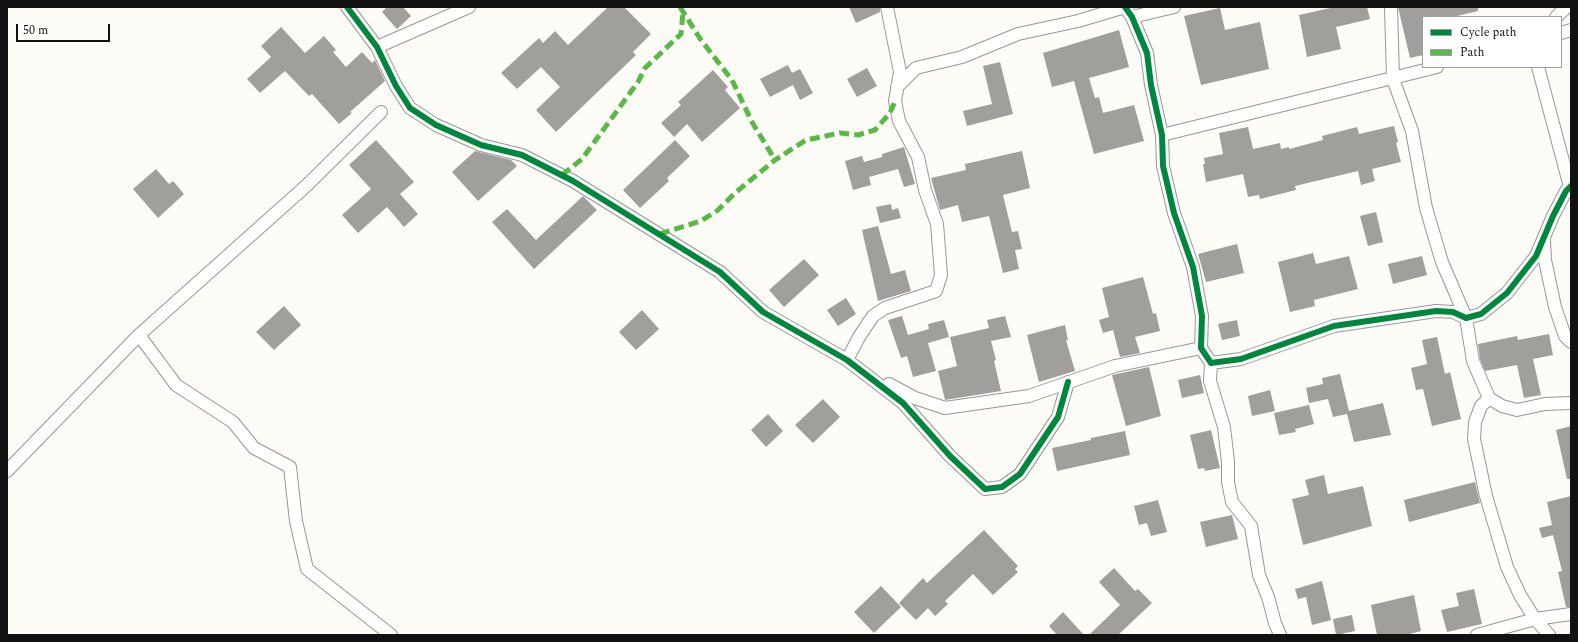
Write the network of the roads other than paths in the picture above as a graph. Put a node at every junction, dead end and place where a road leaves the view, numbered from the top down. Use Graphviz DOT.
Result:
graph roads {
  1 [pos="347,7"];
  2 [pos="468,7"];
  3 [pos="886,7"];
  4 [pos="1174,7"];
  5 [pos="1391,7"];
  6 [pos="1567,7"];
  7 [pos="1557,16"];
  8 [pos="1132,17"];
  9 [pos="377,47"];
  10 [pos="1433,68"];
  11 [pos="1538,68"];
  12 [pos="1393,79"];
  13 [pos="896,87"];
  14 [pos="381,112"];
  15 [pos="1162,135"];
  16 [pos="1571,186"];
  17 [pos="1544,237"];
  18 [pos="1466,318"];
  19 [pos="139,335"];
  20 [pos="1571,342"];
  21 [pos="1201,348"];
  22 [pos="847,360"];
  23 [pos="1212,363"];
  24 [pos="865,372"];
  25 [pos="1068,382"];
  26 [pos="1490,398"];
  27 [pos="1571,403"];
  28 [pos="7,471"];
  29 [pos="1571,614"];
  30 [pos="1535,619"];
  31 [pos="391,635"];
  32 [pos="1280,635"];
  33 [pos="1477,635"];
  34 [pos="1549,635"];
  1 -- 9 [label="street"];
  2 -- 9 [label="street"];
  3 -- 13 [label="street"];
  4 -- 8 [label="street"];
  5 -- 12 [label="street"];
  6 -- 7 [label="street"];
  8 -- 13 [label="street"];
  8 -- 15 [label="street"];
  9 -- 22 [label="street"];
  10 -- 12 [label="street"];
  11 -- 16 [label="street"];
  12 -- 15 [label="street"];
  12 -- 18 [label="street"];
  13 -- 22 [label="street"];
  14 -- 19 [label="street"];
  15 -- 21 [label="street"];
  16 -- 17 [label="street"];
  17 -- 18 [label="street"];
  17 -- 20 [label="street"];
  18 -- 23 [label="street"];
  18 -- 26 [label="street"];
  19 -- 28 [label="street"];
  19 -- 31 [label="street"];
  21 -- 23 [label="street"];
  21 -- 25 [label="street"];
  22 -- 24 [label="street"];
  23 -- 32 [label="street"];
  24 -- 25 [label="street"];
  24 -- 25 [label="street"];
  26 -- 27 [label="street"];
  26 -- 30 [label="street"];
  29 -- 30 [label="street"];
  30 -- 33 [label="street"];
  30 -- 34 [label="street"];
}
